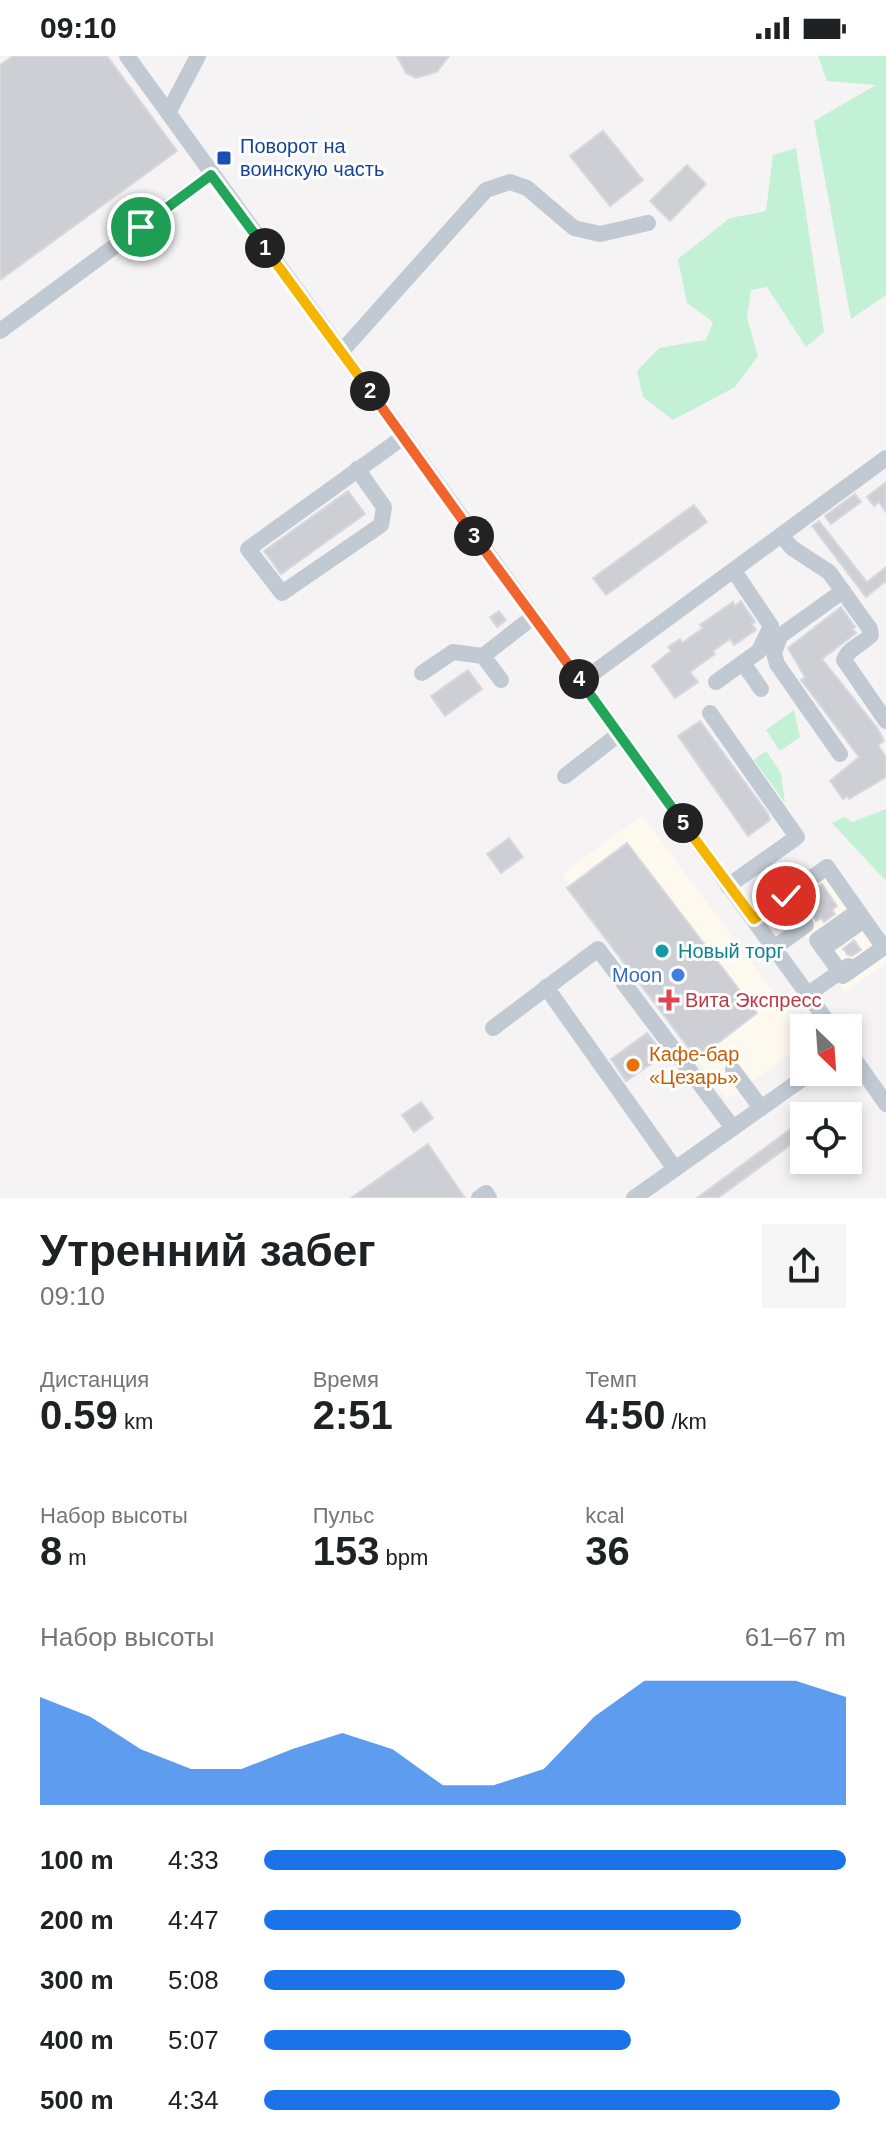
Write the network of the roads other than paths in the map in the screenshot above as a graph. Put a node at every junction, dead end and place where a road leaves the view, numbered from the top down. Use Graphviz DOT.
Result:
graph roads {
  1 [pos="127,56"];
  2 [pos="198,56"];
  3 [pos="168,113"];
  4 [pos="211,175"];
  5 [pos="648,223"];
  6 [pos="0,331"];
  7 [pos="342,351"];
  8 [pos="402,438"];
  9 [pos="886,458"];
  10 [pos="357,469"];
  11 [pos="782,536"];
  12 [pos="734,571"];
  13 [pos="843,591"];
  14 [pos="533,617"];
  15 [pos="483,656"];
  16 [pos="743,663"];
  17 [pos="422,673"];
  18 [pos="501,680"];
  19 [pos="581,682"];
  20 [pos="716,682"];
  21 [pos="761,689"];
  22 [pos="710,713"];
  23 [pos="886,721"];
  24 [pos="619,734"];
  25 [pos="840,754"];
  26 [pos="565,776"];
  27 [pos="728,886"];
  28 [pos="786,896"];
  29 [pos="861,915"];
  30 [pos="754,919"];
  31 [pos="774,948"];
  32 [pos="839,972"];
  33 [pos="546,987"];
  34 [pos="807,995"];
  35 [pos="821,1014"];
  36 [pos="493,1028"];
  37 [pos="733,1070"];
  38 [pos="862,1070"];
  39 [pos="792,1086"];
  40 [pos="886,1104"];
  41 [pos="761,1108"];
  42 [pos="733,1128"];
  43 [pos="675,1169"];
  44 [pos="479,1198"];
  45 [pos="489,1198"];
  46 [pos="634,1198"];
  1 -- 3 [label="street"];
  2 -- 3 [label="street"];
  3 -- 4 [label="street"];
  4 -- 6 [label="street"];
  4 -- 7 [label="street"];
  5 -- 7 [label="street"];
  7 -- 8 [label="street"];
  8 -- 10 [label="street"];
  8 -- 14 [label="street"];
  9 -- 11 [label="street"];
  10 -- 10 [label="street"];
  11 -- 12 [label="street"];
  11 -- 13 [label="street"];
  12 -- 16 [label="street"];
  12 -- 19 [label="street"];
  13 -- 23 [label="street"];
  13 -- 25 [label="street"];
  14 -- 15 [label="street"];
  14 -- 19 [label="street"];
  15 -- 17 [label="street"];
  15 -- 18 [label="street"];
  16 -- 20 [label="street"];
  16 -- 21 [label="street"];
  19 -- 24 [label="street"];
  22 -- 27 [label="street"];
  24 -- 26 [label="street"];
  24 -- 27 [label="street"];
  27 -- 30 [label="street"];
  28 -- 29 [label="street"];
  28 -- 30 [label="street"];
  28 -- 31 [label="street"];
  29 -- 32 [label="street"];
  29 -- 32 [label="street"];
  30 -- 31 [label="street"];
  31 -- 34 [label="street"];
  32 -- 34 [label="street"];
  33 -- 36 [label="street"];
  33 -- 42 [label="street"];
  33 -- 43 [label="street"];
  34 -- 35 [label="street"];
  37 -- 41 [label="street"];
  38 -- 40 [label="street"];
  39 -- 41 [label="street"];
  41 -- 42 [label="street"];
  42 -- 43 [label="street"];
  43 -- 46 [label="street"];
  44 -- 45 [label="street"];
}
